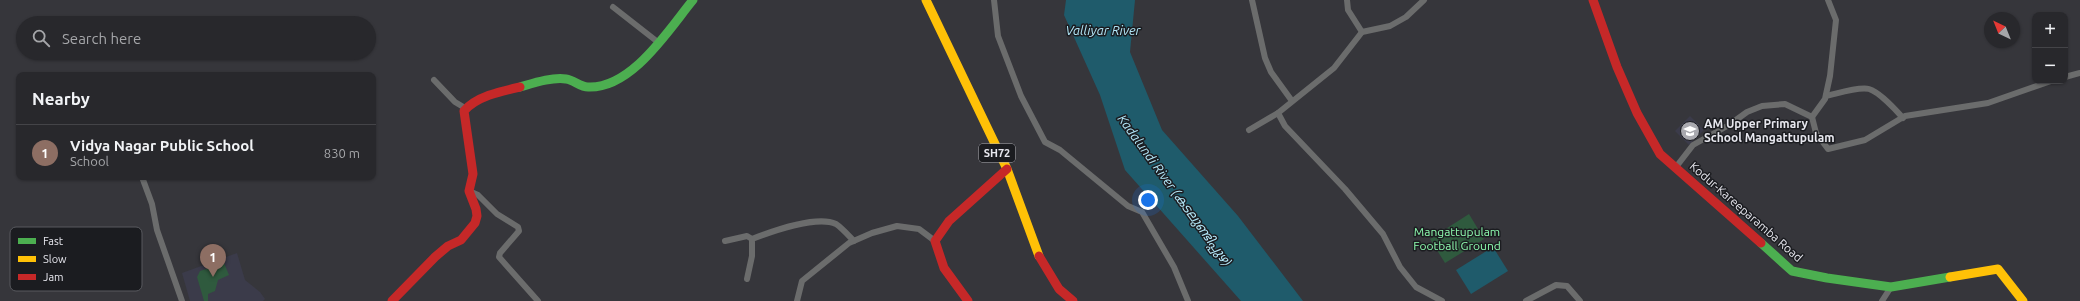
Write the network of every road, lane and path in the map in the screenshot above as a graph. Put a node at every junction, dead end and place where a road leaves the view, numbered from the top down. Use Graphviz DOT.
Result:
graph roads {
  1 [pos="693,0"];
  2 [pos="926,0"];
  3 [pos="994,0"];
  4 [pos="1252,0"];
  5 [pos="1347,0"];
  6 [pos="1424,0"];
  7 [pos="1593,0"];
  8 [pos="1828,0"];
  9 [pos="613,7"];
  10 [pos="1362,32"];
  11 [pos="659,43"];
  12 [pos="2080,73"];
  13 [pos="2068,76"];
  14 [pos="434,80"];
  15 [pos="2042,84"];
  16 [pos="1826,96"];
  17 [pos="1292,102"];
  18 [pos="465,108"];
  19 [pos="1278,113"];
  20 [pos="1812,117"];
  21 [pos="1903,118"];
  22 [pos="1248,130"];
  23 [pos="1676,167"];
  24 [pos="1007,169"];
  25 [pos="143,180"];
  26 [pos="469,191"];
  27 [pos="752,240"];
  28 [pos="854,240"];
  29 [pos="725,241"];
  30 [pos="935,241"];
  31 [pos="747,279"];
  32 [pos="1891,287"];
  33 [pos="534,299"];
  34 [pos="182,301"];
  35 [pos="392,301"];
  36 [pos="797,301"];
  37 [pos="968,301"];
  38 [pos="1073,301"];
  39 [pos="1188,301"];
  40 [pos="1442,301"];
  41 [pos="1526,301"];
  42 [pos="1580,301"];
  43 [pos="1882,301"];
  44 [pos="2023,301"];
  1 -- 11 [label="street"];
  2 -- 24 [label="street, SH72"];
  3 -- 39 [label="street"];
  4 -- 17 [label="street"];
  5 -- 10 [label="street"];
  6 -- 10 [label="street"];
  7 -- 23 [label="street, Kodur-Kareeparamba Road"];
  8 -- 16 [label="street"];
  9 -- 11 [label="street"];
  10 -- 17 [label="street"];
  11 -- 18 [label="street"];
  12 -- 13 [label="street"];
  14 -- 18 [label="street"];
  15 -- 21 [label="street"];
  16 -- 20 [label="street"];
  16 -- 21 [label="street"];
  17 -- 19 [label="street"];
  18 -- 26 [label="street"];
  19 -- 22 [label="street"];
  19 -- 40 [label="street"];
  20 -- 21 [label="street"];
  20 -- 23 [label="street"];
  23 -- 32 [label="street, Kodur-Kareeparamba Road"];
  24 -- 30 [label="street"];
  24 -- 38 [label="street, SH72"];
  25 -- 34 [label="street"];
  26 -- 33 [label="street"];
  26 -- 35 [label="street"];
  27 -- 28 [label="street"];
  27 -- 29 [label="street"];
  27 -- 31 [label="street"];
  28 -- 30 [label="street"];
  28 -- 36 [label="street"];
  30 -- 37 [label="street"];
  32 -- 43 [label="street"];
  32 -- 44 [label="street, Kodur-Kareeparamba Road"];
  41 -- 42 [label="street"];
}
